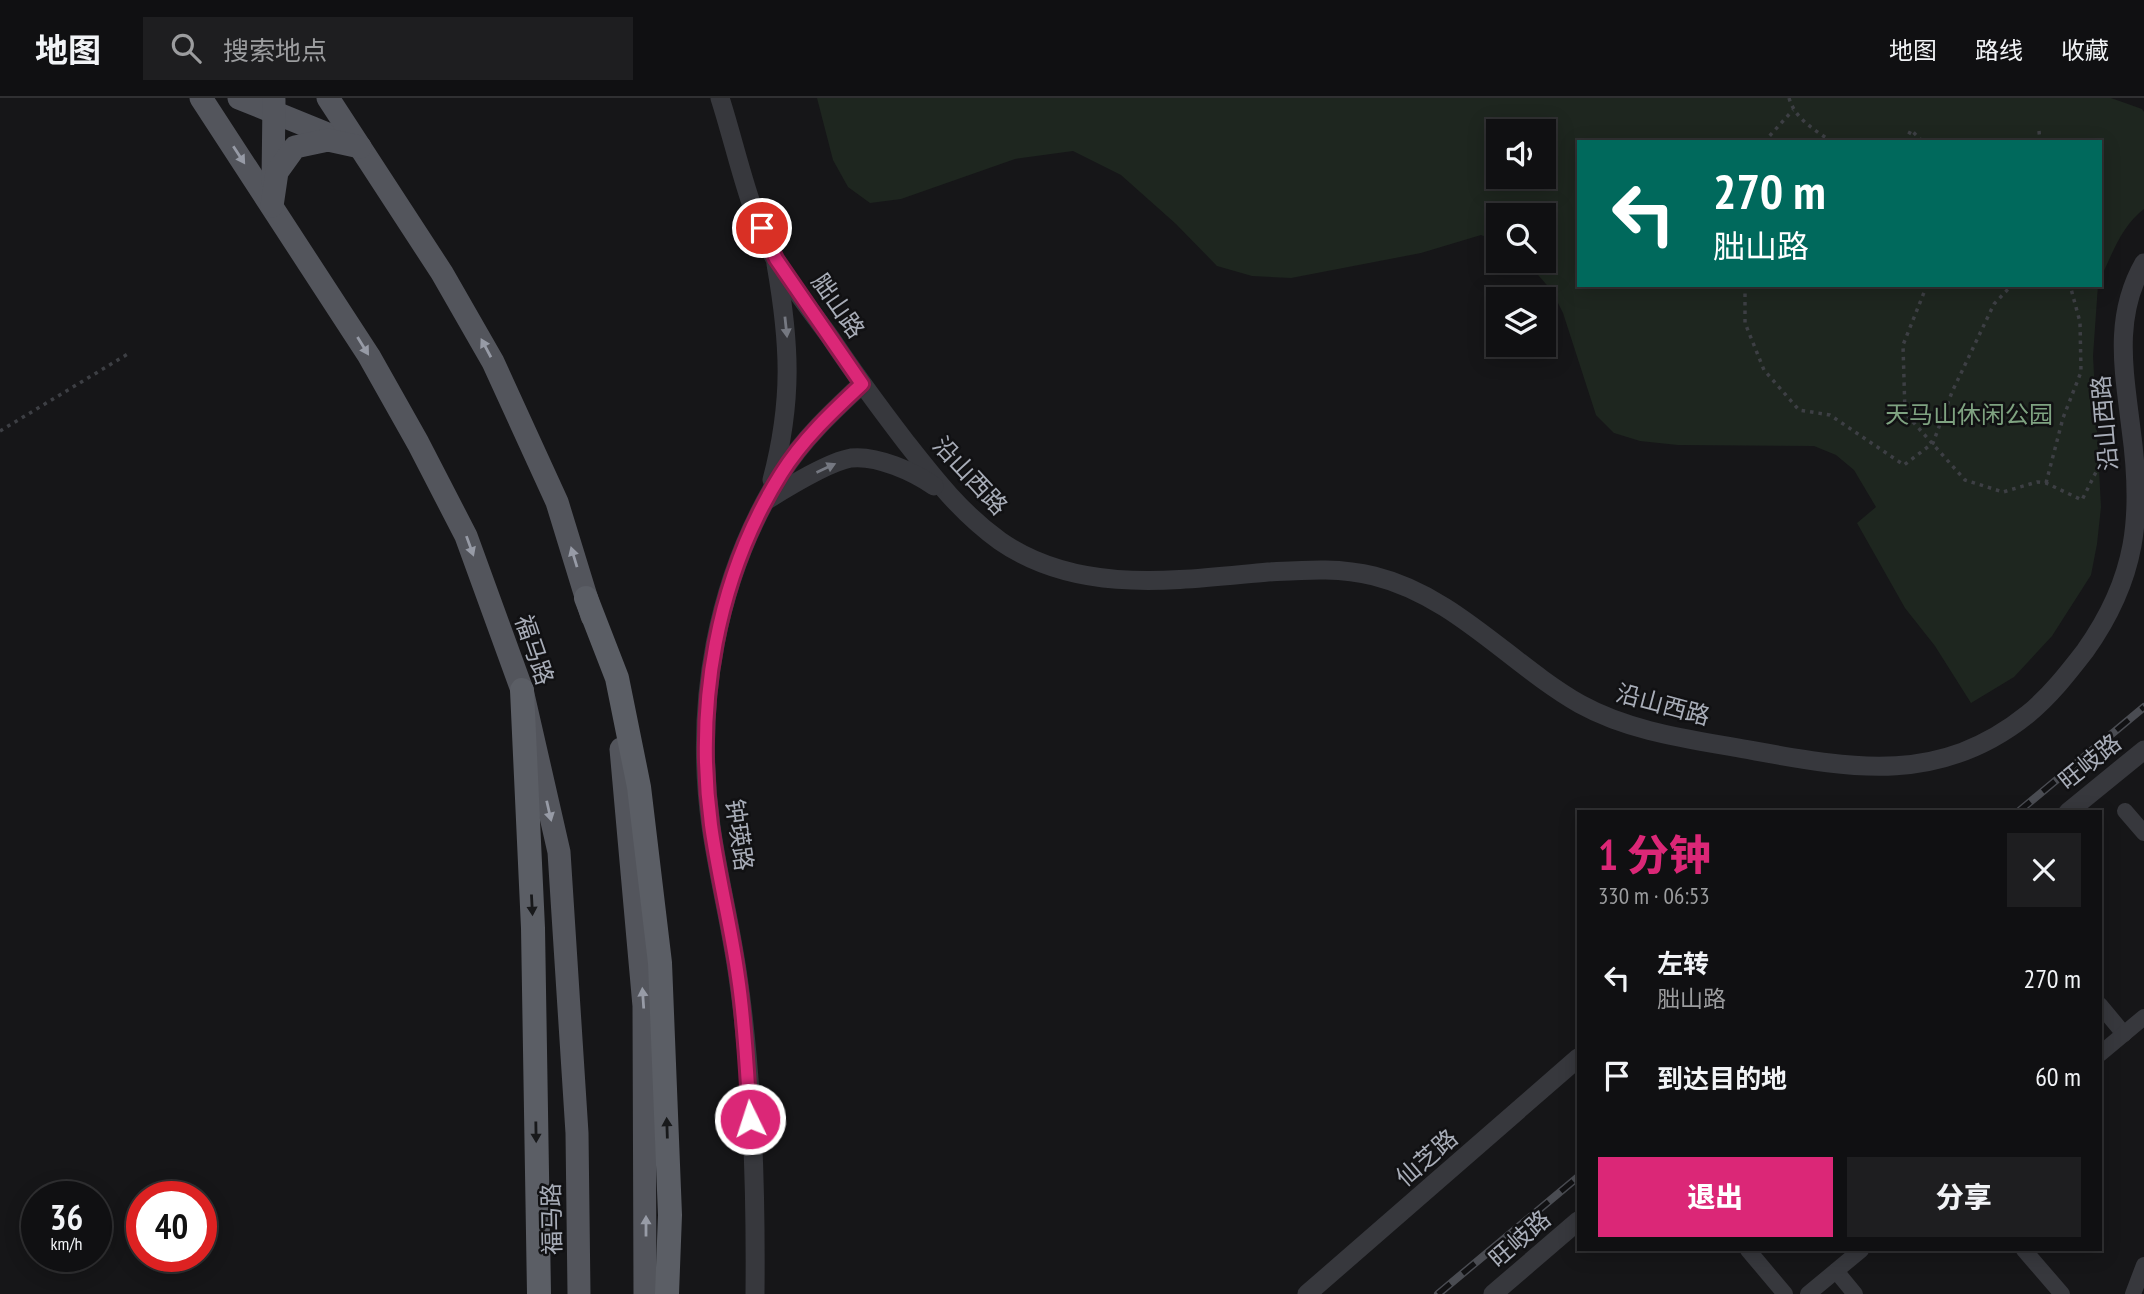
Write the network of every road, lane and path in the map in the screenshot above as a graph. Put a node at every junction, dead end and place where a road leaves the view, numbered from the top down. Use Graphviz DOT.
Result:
graph roads {
  1 [pos="201,98"];
  2 [pos="239,98"];
  3 [pos="328,98"];
  4 [pos="720,98"];
  5 [pos="1789,98"];
  6 [pos="274,105"];
  7 [pos="1793,110"];
  8 [pos="2039,131"];
  9 [pos="1766,140"];
  10 [pos="1829,140"];
  11 [pos="1906,140"];
  12 [pos="1921,140"];
  13 [pos="2040,140"];
  14 [pos="360,147"];
  15 [pos="272,206"];
  16 [pos="776,259"];
  17 [pos="2144,263"];
  18 [pos="1747,287"];
  19 [pos="1926,287"];
  20 [pos="2010,287"];
  21 [pos="2071,287"];
  22 [pos="131,352"];
  23 [pos="862,384"];
  24 [pos="0,431"];
  25 [pos="2115,434"];
  26 [pos="1933,443"];
  27 [pos="2046,482"];
  28 [pos="950,498"];
  29 [pos="766,501"];
  30 [pos="586,598"];
  31 [pos="522,690"];
  32 [pos="2144,750"];
  33 [pos="2070,810"];
  34 [pos="2125,811"];
  35 [pos="2144,833"];
  36 [pos="2102,1007"];
  37 [pos="2144,1017"];
  38 [pos="2124,1034"];
  39 [pos="2102,1052"];
  40 [pos="1577,1059"];
  41 [pos="1577,1221"];
  42 [pos="1749,1251"];
  43 [pos="1860,1251"];
  44 [pos="2025,1251"];
  45 [pos="2144,1265"];
  46 [pos="1836,1272"];
  47 [pos="539,1294"];
  48 [pos="579,1294"];
  49 [pos="645,1294"];
  50 [pos="667,1294"];
  51 [pos="755,1294"];
  52 [pos="1307,1294"];
  53 [pos="1493,1294"];
  54 [pos="1785,1294"];
  55 [pos="1808,1294"];
  56 [pos="1855,1294"];
  57 [pos="2062,1294"];
  58 [pos="2133,1294"];
  1 -- 15 [label="main road, 福马路, one-way"];
  2 -- 6 [label="main road"];
  3 -- 14 [label="main road"];
  4 -- 16 [label="street, 胐山路"];
  5 -- 7 [label="path"];
  6 -- 14 [label="main road"];
  6 -- 15 [label="main road"];
  7 -- 9 [label="path"];
  7 -- 10 [label="path"];
  8 -- 13 [label="path"];
  11 -- 12 [label="path"];
  14 -- 15 [label="main road"];
  30 -- 14 [label="main road, one-way"];
  15 -- 31 [label="main road, 福马路, one-way"];
  16 -- 23 [label="street, 胐山路"];
  16 -- 29 [label="street, one-way"];
  17 -- 28 [label="street, 沿山西路"];
  18 -- 26 [label="path"];
  19 -- 26 [label="path"];
  20 -- 26 [label="path"];
  21 -- 27 [label="path"];
  22 -- 24 [label="path"];
  23 -- 28 [label="street, 沿山西路"];
  23 -- 29 [label="street, 钟瑛路"];
  25 -- 27 [label="path"];
  26 -- 27 [label="path"];
  29 -- 28 [label="street, one-way"];
  29 -- 51 [label="street, 钟瑛路"];
  49 -- 30 [label="main road, one-way"];
  50 -- 30 [label="highway, one-way"];
  31 -- 47 [label="highway, one-way"];
  31 -- 48 [label="main road, 福马路, one-way"];
  32 -- 33 [label="street, 旺岐路"];
  34 -- 35 [label="street"];
  36 -- 38 [label="street"];
  37 -- 38 [label="street"];
  38 -- 39 [label="street"];
  40 -- 52 [label="street, 仙芝路"];
  41 -- 53 [label="street, 旺岐路"];
  42 -- 54 [label="street"];
  43 -- 46 [label="street"];
  44 -- 57 [label="street"];
  45 -- 58 [label="street"];
  46 -- 55 [label="street"];
  46 -- 56 [label="street"];
}
